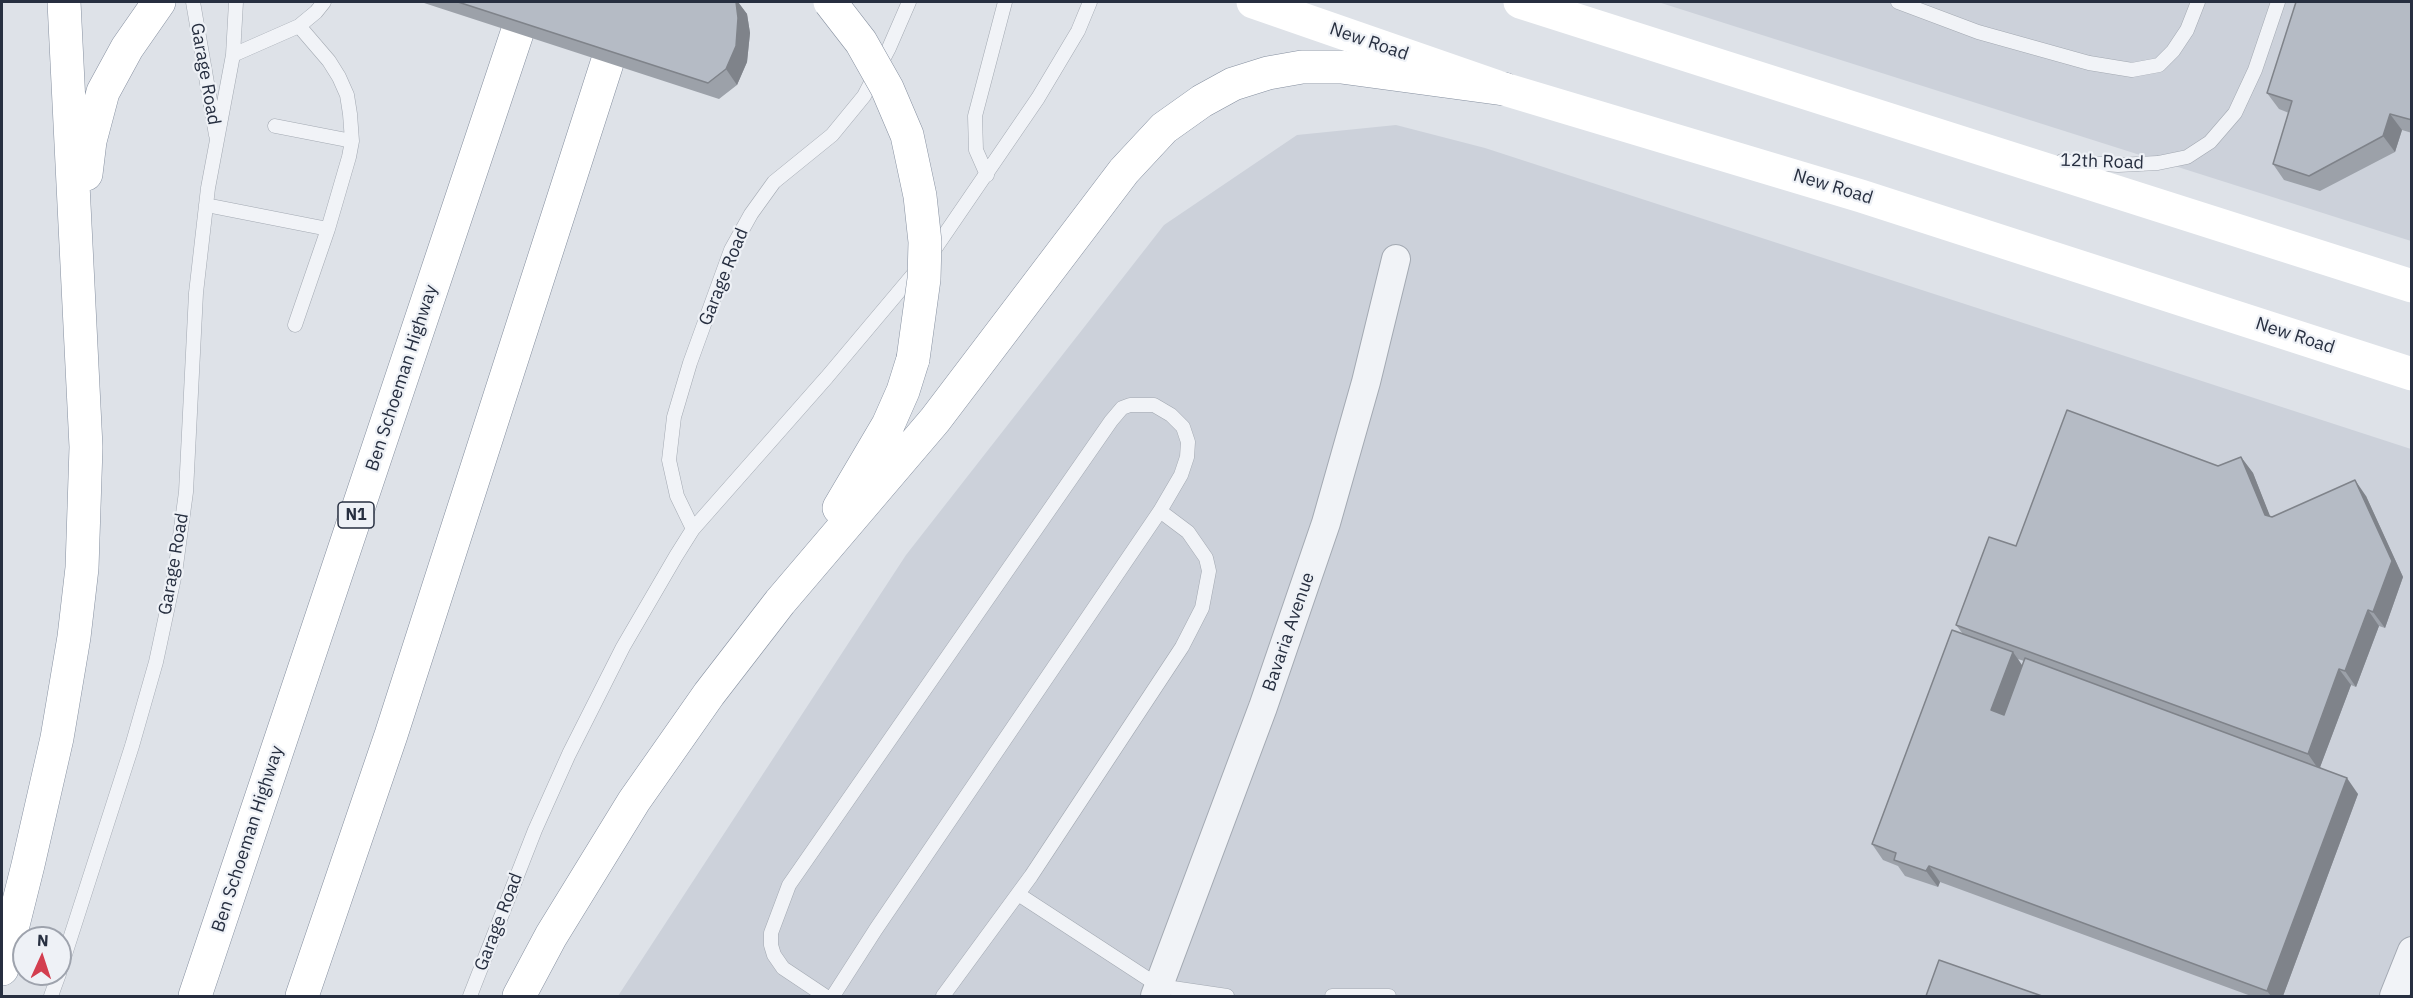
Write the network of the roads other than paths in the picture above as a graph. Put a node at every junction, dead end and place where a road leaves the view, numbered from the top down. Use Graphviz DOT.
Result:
graph roads {
  1 [pos="64,2"];
  2 [pos="159,2"];
  3 [pos="193,2"];
  4 [pos="236,2"];
  5 [pos="324,2"];
  6 [pos="830,2"];
  7 [pos="909,2"];
  8 [pos="1005,2"];
  9 [pos="1090,2"];
  10 [pos="1253,2"];
  11 [pos="1520,2"];
  12 [pos="1898,2"];
  13 [pos="2198,2"];
  14 [pos="2278,2"];
  15 [pos="299,26"];
  16 [pos="517,33"];
  17 [pos="233,56"];
  18 [pos="607,63"];
  19 [pos="1504,89"];
  20 [pos="275,126"];
  21 [pos="352,141"];
  22 [pos="217,146"];
  23 [pos="2012,158"];
  24 [pos="987,175"];
  25 [pos="206,205"];
  26 [pos="328,229"];
  27 [pos="76,241"];
  28 [pos="1396,259"];
  29 [pos="2412,286"];
  30 [pos="294,325"];
  31 [pos="2412,374"];
  32 [pos="1160,511"];
  33 [pos="693,529"];
  34 [pos="780,602"];
  35 [pos="1018,894"];
  36 [pos="72,932"];
  37 [pos="2412,951"];
  38 [pos="2,969"];
  39 [pos="1157,991"];
  40 [pos="195,996"];
  41 [pos="302,996"];
  42 [pos="470,996"];
  43 [pos="519,996"];
  44 [pos="825,996"];
  45 [pos="833,996"];
  46 [pos="943,996"];
  47 [pos="1227,996"];
  48 [pos="1332,996"];
  49 [pos="1389,996"];
  50 [pos="2394,996"];
  1 -- 27 [label="main road"];
  2 -- 27 [label="main road"];
  3 -- 22 [label="lane, Garage Road"];
  4 -- 17 [label="lane, Garage Road"];
  5 -- 15 [label="lane"];
  6 -- 34 [label="main road, bridge"];
  7 -- 33 [label="lane, Garage Road"];
  8 -- 24 [label="lane"];
  9 -- 24 [label="lane, Garage Road"];
  10 -- 19 [label="main road, New Road"];
  11 -- 23 [label="main road"];
  12 -- 13 [label="lane"];
  14 -- 23 [label="lane, 12th Road"];
  15 -- 17 [label="lane"];
  15 -- 21 [label="lane"];
  16 -- 40 [label="main road, Ben Schoeman Highway / N1"];
  17 -- 22 [label="lane, Garage Road"];
  18 -- 41 [label="main road"];
  19 -- 31 [label="main road, New Road"];
  19 -- 34 [label="main road"];
  20 -- 21 [label="lane"];
  21 -- 26 [label="lane"];
  22 -- 25 [label="lane, Garage Road"];
  23 -- 29 [label="main road"];
  24 -- 33 [label="lane, Garage Road"];
  25 -- 26 [label="lane"];
  25 -- 36 [label="lane, Garage Road"];
  26 -- 30 [label="lane"];
  27 -- 38 [label="main road"];
  28 -- 39 [label="street, Bavaria Avenue"];
  32 -- 35 [label="lane"];
  32 -- 44 [label="lane"];
  32 -- 45 [label="lane"];
  33 -- 42 [label="lane, Garage Road"];
  34 -- 43 [label="main road"];
  35 -- 39 [label="lane"];
  35 -- 46 [label="lane"];
  37 -- 50 [label="street"];
  39 -- 47 [label="lane"];
  48 -- 49 [label="lane"];
}
